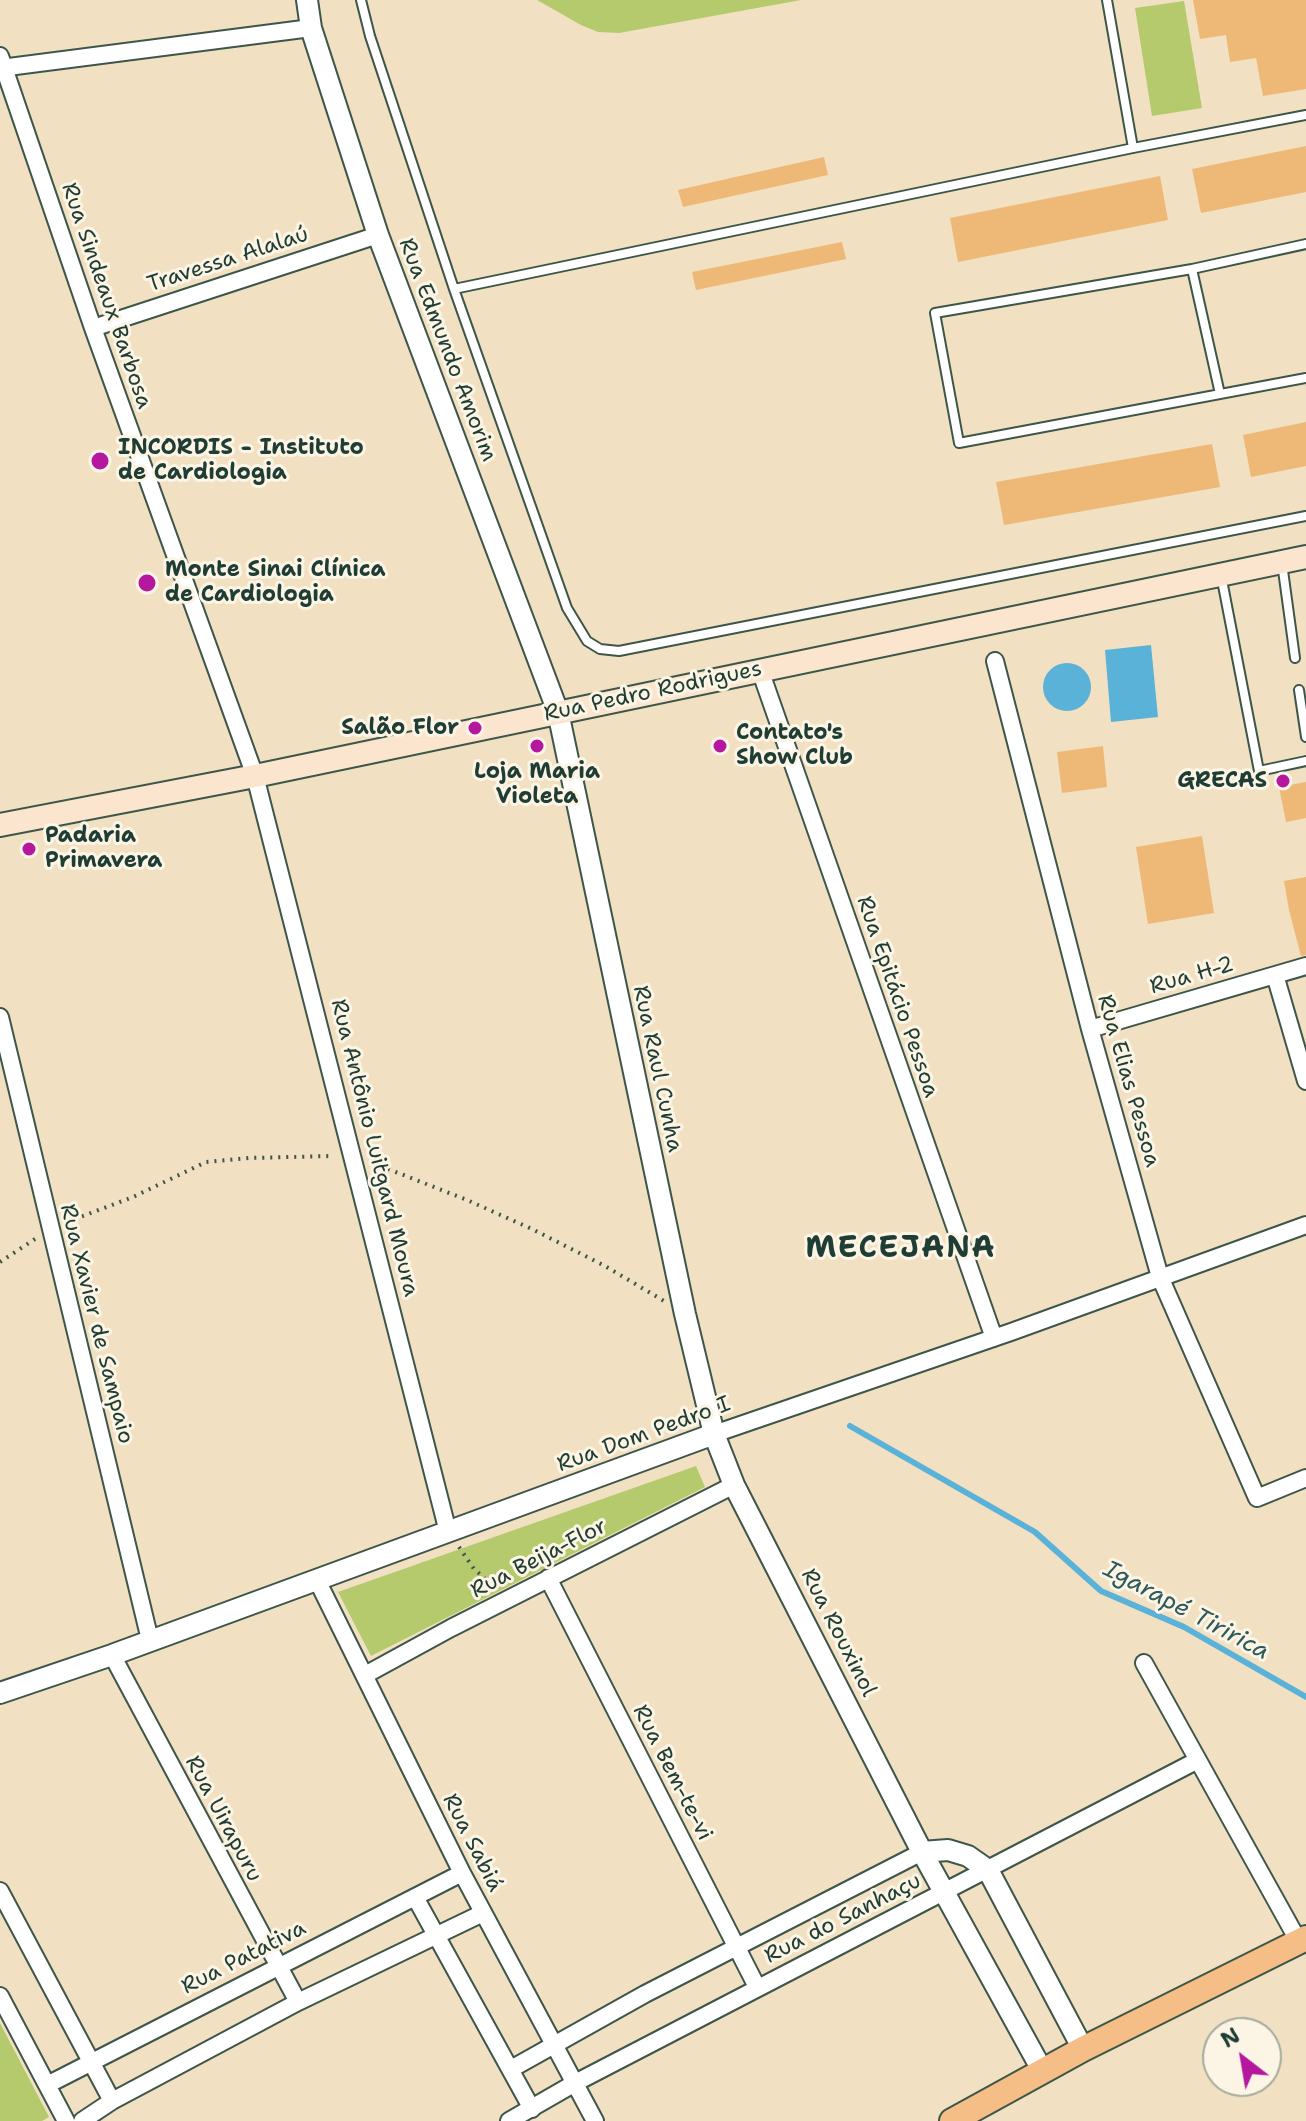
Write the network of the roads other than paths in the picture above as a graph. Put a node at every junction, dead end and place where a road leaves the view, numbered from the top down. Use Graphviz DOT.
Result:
graph roads {
  1 [pos="307,0"];
  2 [pos="361,0"];
  3 [pos="1107,0"];
  4 [pos="311,28"];
  5 [pos="1,64"];
  6 [pos="1306,115"];
  7 [pos="1133,148"];
  8 [pos="378,235"];
  9 [pos="1306,244"];
  10 [pos="1192,269"];
  11 [pos="454,289"];
  12 [pos="93,328"];
  13 [pos="1306,378"];
  14 [pos="1220,394"];
  15 [pos="1306,516"];
  16 [pos="1306,557"];
  17 [pos="1282,562"];
  18 [pos="1221,574"];
  19 [pos="1295,658"];
  20 [pos="995,661"];
  21 [pos="760,670"];
  22 [pos="1299,690"];
  23 [pos="558,712"];
  24 [pos="1306,737"];
  25 [pos="1306,761"];
  26 [pos="255,776"];
  27 [pos="0,825"];
  28 [pos="1306,966"];
  29 [pos="1275,975"];
  30 [pos="0,1017"];
  31 [pos="1090,1029"];
  32 [pos="1306,1081"];
  33 [pos="1306,1225"];
  34 [pos="1160,1277"];
  35 [pos="994,1338"];
  36 [pos="714,1434"];
  37 [pos="1306,1478"];
  38 [pos="734,1485"];
  39 [pos="448,1532"];
  40 [pos="548,1578"];
  41 [pos="317,1580"];
  42 [pos="150,1640"];
  43 [pos="112,1655"];
  44 [pos="1144,1663"];
  45 [pos="365,1675"];
  46 [pos="0,1693"];
  47 [pos="1198,1760"];
  48 [pos="922,1852"];
  49 [pos="988,1870"];
  50 [pos="462,1873"];
  51 [pos="0,1891"];
  52 [pos="945,1892"];
  53 [pos="415,1897"];
  54 [pos="483,1913"];
  55 [pos="7,1922"];
  56 [pos="437,1936"];
  57 [pos="1304,1944"];
  58 [pos="737,1948"];
  59 [pos="277,1966"];
  60 [pos="757,1987"];
  61 [pos="0,1996"];
  62 [pos="298,2002"];
  63 [pos="554,2045"];
  64 [pos="1083,2049"];
  65 [pos="91,2061"];
  66 [pos="511,2069"];
  67 [pos="1042,2070"];
  68 [pos="575,2083"];
  69 [pos="47,2085"];
  70 [pos="112,2101"];
  71 [pos="532,2109"];
  72 [pos="957,2120"];
  73 [pos="66,2121"];
  74 [pos="82,2121"];
  75 [pos="509,2121"];
  76 [pos="595,2121"];
  1 -- 4 [label="street, Rua Edmundo Amorim"];
  2 -- 11 [label="lane"];
  3 -- 7 [label="lane"];
  4 -- 5 [label="street"];
  4 -- 8 [label="street, Rua Edmundo Amorim"];
  5 -- 12 [label="street, Rua Sindeaux Barbosa"];
  6 -- 7 [label="lane"];
  7 -- 11 [label="lane"];
  8 -- 12 [label="street, Travessa Alalaú"];
  8 -- 23 [label="street, Rua Edmundo Amorim"];
  9 -- 10 [label="lane"];
  10 -- 14 [label="lane"];
  10 -- 14 [label="lane"];
  11 -- 15 [label="lane"];
  12 -- 26 [label="street, Rua Sindeaux Barbosa"];
  13 -- 14 [label="lane"];
  16 -- 17 [label="main road, Rua Pedro Rodrigues"];
  17 -- 18 [label="main road, Rua Pedro Rodrigues"];
  17 -- 19 [label="lane"];
  18 -- 21 [label="main road, Rua Pedro Rodrigues"];
  18 -- 25 [label="lane"];
  20 -- 31 [label="street, Rua Elias Pessoa"];
  21 -- 23 [label="main road, Rua Pedro Rodrigues"];
  21 -- 35 [label="street, Rua Epitácio Pessoa"];
  22 -- 24 [label="lane"];
  23 -- 26 [label="main road, Rua Pedro Rodrigues"];
  23 -- 36 [label="street, Rua Raul Cunha"];
  26 -- 27 [label="main road, Rua Pedro Rodrigues"];
  26 -- 39 [label="street, Rua Antônio Luitgard Moura"];
  28 -- 29 [label="street, Rua H-2"];
  29 -- 31 [label="street, Rua H-2"];
  29 -- 32 [label="street"];
  30 -- 42 [label="street, Rua Xavier de Sampaio"];
  31 -- 34 [label="street, Rua Elias Pessoa"];
  33 -- 34 [label="street, Rua Dom Pedro I"];
  34 -- 35 [label="street, Rua Dom Pedro I"];
  34 -- 37 [label="street, Rua Elias Pessoa"];
  35 -- 36 [label="street, Rua Dom Pedro I"];
  36 -- 38 [label="street, Rua Rouxinol"];
  36 -- 39 [label="street, Rua Dom Pedro I"];
  38 -- 40 [label="street, Rua Beija-Flor"];
  38 -- 48 [label="street, Rua Rouxinol"];
  39 -- 41 [label="street, Rua Dom Pedro I"];
  40 -- 45 [label="street, Rua Beija-Flor"];
  40 -- 58 [label="street, Rua Bem-te-vi"];
  41 -- 42 [label="street, Rua Dom Pedro I"];
  41 -- 45 [label="street, Rua Sabiá"];
  42 -- 43 [label="street, Rua Dom Pedro I"];
  43 -- 46 [label="street, Rua Dom Pedro I"];
  43 -- 59 [label="street, Rua Uirapuru"];
  44 -- 47 [label="street"];
  45 -- 50 [label="street, Rua Sabiá"];
  47 -- 49 [label="street, Rua do Sanhaçu"];
  47 -- 57 [label="street"];
  48 -- 49 [label="street"];
  48 -- 52 [label="street, Rua Rouxinol"];
  48 -- 58 [label="street, Rua do Sanhaçu"];
  49 -- 52 [label="street, Rua do Sanhaçu"];
  49 -- 64 [label="street"];
  50 -- 53 [label="street, Rua Patativa"];
  50 -- 54 [label="street, Rua Sabiá"];
  51 -- 55 [label="street"];
  52 -- 60 [label="street, Rua do Sanhaçu"];
  52 -- 67 [label="street, Rua Rouxinol"];
  53 -- 56 [label="street"];
  53 -- 59 [label="street, Rua Patativa"];
  54 -- 56 [label="street"];
  54 -- 63 [label="street, Rua Sabiá"];
  55 -- 65 [label="street"];
  56 -- 62 [label="street"];
  56 -- 66 [label="street"];
  57 -- 64 [label="main road"];
  58 -- 60 [label="street, Rua Bem-te-vi"];
  58 -- 63 [label="street, Rua do Sanhaçu"];
  59 -- 62 [label="street, Rua Uirapuru"];
  59 -- 65 [label="street, Rua Patativa"];
  60 -- 68 [label="street, Rua do Sanhaçu"];
  61 -- 69 [label="street"];
  62 -- 70 [label="street"];
  63 -- 66 [label="street, Rua do Sanhaçu"];
  63 -- 68 [label="street, Rua Sabiá"];
  64 -- 67 [label="main road"];
  65 -- 69 [label="street, Rua Patativa"];
  65 -- 70 [label="street"];
  66 -- 71 [label="street"];
  67 -- 72 [label="main road"];
  68 -- 71 [label="street, Rua do Sanhaçu"];
  68 -- 76 [label="street, Rua Sabiá"];
  69 -- 73 [label="street"];
  70 -- 74 [label="street"];
  71 -- 75 [label="street, Rua do Sanhaçu"];
}
